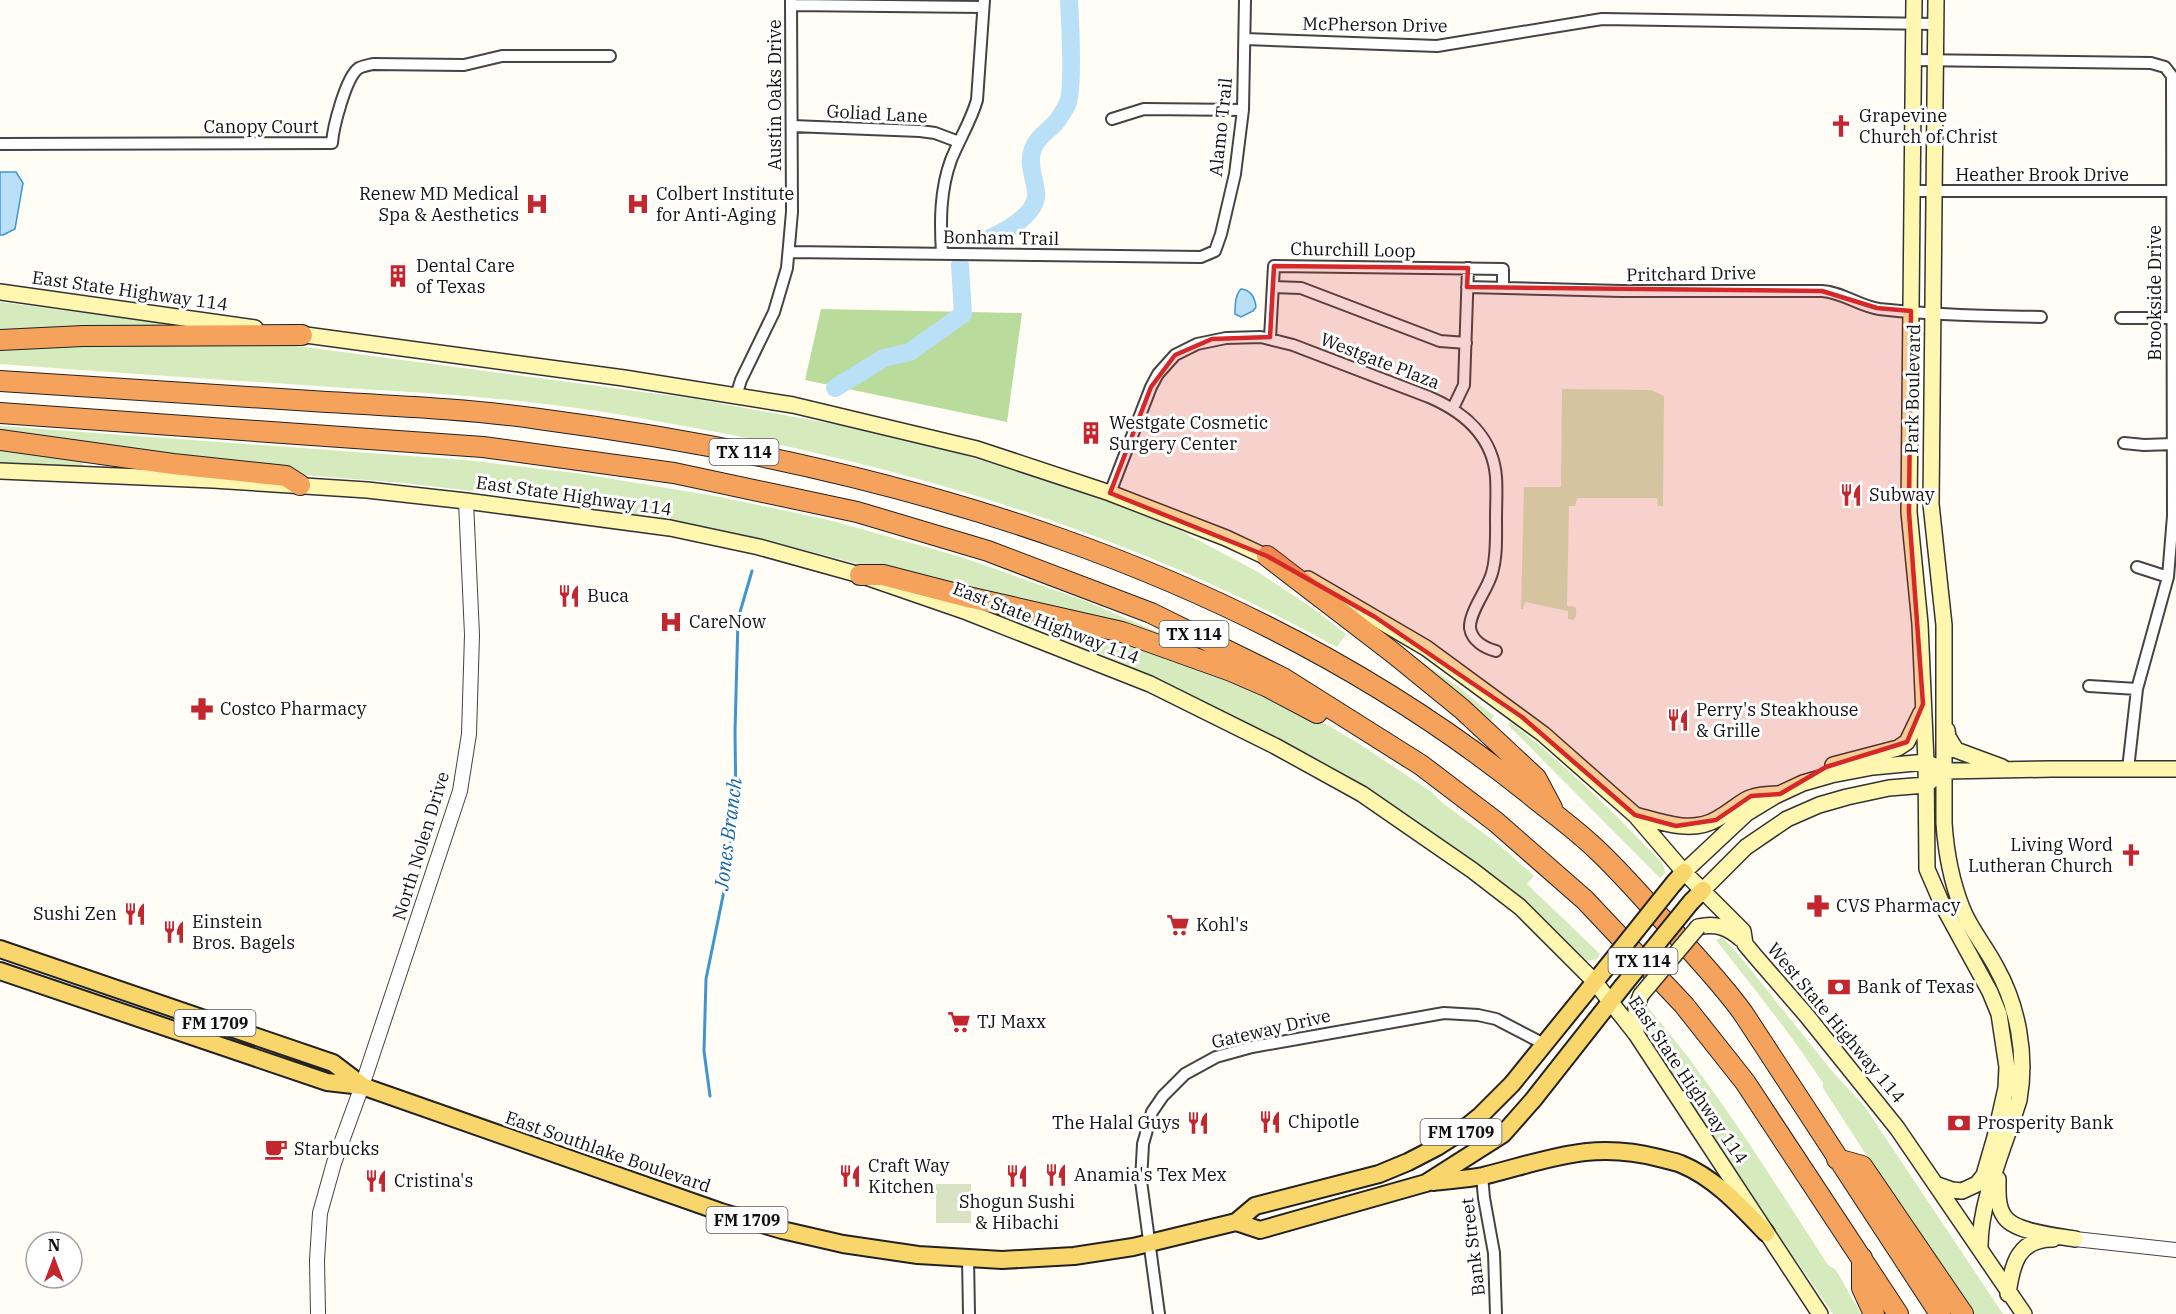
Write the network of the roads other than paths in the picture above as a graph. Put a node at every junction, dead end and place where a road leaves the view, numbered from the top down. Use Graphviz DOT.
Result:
graph roads {
  1 [pos="1245,0"];
  2 [pos="1914,0"];
  3 [pos="1936,0"];
  4 [pos="791,2"];
  5 [pos="983,4"];
  6 [pos="1914,24"];
  7 [pos="1936,24"];
  8 [pos="1245,39"];
  9 [pos="610,56"];
  10 [pos="1913,60"];
  11 [pos="1936,60"];
  12 [pos="1243,110"];
  13 [pos="1112,119"];
  14 [pos="792,126"];
  15 [pos="959,142"];
  16 [pos="0,144"];
  17 [pos="1912,191"];
  18 [pos="1934,191"];
  19 [pos="2171,191"];
  20 [pos="789,252"];
  21 [pos="1211,253"];
  22 [pos="942,254"];
  23 [pos="1468,268"];
  24 [pos="1273,287"];
  25 [pos="1467,288"];
  26 [pos="1503,288"];
  27 [pos="0,292"];
  28 [pos="1911,311"];
  29 [pos="1933,315"];
  30 [pos="2042,317"];
  31 [pos="2121,318"];
  32 [pos="2172,318"];
  33 [pos="302,335"];
  34 [pos="1270,338"];
  35 [pos="0,340"];
  36 [pos="1466,343"];
  37 [pos="0,381"];
  38 [pos="736,396"];
  39 [pos="1453,408"];
  40 [pos="0,413"];
  41 [pos="0,440"];
  42 [pos="2124,443"];
  43 [pos="2173,444"];
  44 [pos="0,471"];
  45 [pos="300,485"];
  46 [pos="1110,493"];
  47 [pos="466,501"];
  48 [pos="1932,509"];
  49 [pos="1909,512"];
  50 [pos="1267,556"];
  51 [pos="2137,567"];
  52 [pos="860,575"];
  53 [pos="2168,577"];
  54 [pos="1496,651"];
  55 [pos="2089,686"];
  56 [pos="2137,689"];
  57 [pos="1944,703"];
  58 [pos="1923,704"];
  59 [pos="2128,769"];
  60 [pos="2176,769"];
  61 [pos="2008,770"];
  62 [pos="1926,773"];
  63 [pos="1945,775"];
  64 [pos="1594,780"];
  65 [pos="1803,783"];
  66 [pos="1779,794"];
  67 [pos="1476,806"];
  68 [pos="1556,815"];
  69 [pos="1635,815"];
  70 [pos="1679,877"];
  71 [pos="1703,890"];
  72 [pos="1957,916"];
  73 [pos="1745,944"];
  74 [pos="3,951"];
  75 [pos="0,971"];
  76 [pos="1594,981"];
  77 [pos="1610,1000"];
  78 [pos="1636,1034"];
  79 [pos="1544,1044"];
  80 [pos="2014,1067"];
  81 [pos="362,1086"];
  82 [pos="1503,1134"];
  83 [pos="1837,1159"];
  84 [pos="1998,1164"];
  85 [pos="1482,1176"];
  86 [pos="1426,1183"];
  87 [pos="1977,1184"];
  88 [pos="1938,1185"];
  89 [pos="1985,1209"];
  90 [pos="1236,1222"];
  91 [pos="1766,1233"];
  92 [pos="2075,1239"];
  93 [pos="1150,1243"];
  94 [pos="1980,1250"];
  95 [pos="2176,1250"];
  96 [pos="968,1258"];
  97 [pos="1862,1258"];
  98 [pos="2008,1294"];
  99 [pos="318,1314"];
  100 [pos="969,1314"];
  101 [pos="1159,1314"];
  102 [pos="1496,1314"];
  103 [pos="1820,1314"];
  104 [pos="1874,1314"];
  105 [pos="1898,1314"];
  106 [pos="1940,1314"];
  107 [pos="1963,1314"];
  108 [pos="2024,1314"];
  1 -- 8 [label="street, Alamo Trail"];
  2 -- 6 [label="main road, Park Boulevard"];
  3 -- 7 [label="main road, Park Boulevard"];
  4 -- 5 [label="street"];
  4 -- 14 [label="street, Austin Oaks Drive"];
  5 -- 15 [label="street"];
  6 -- 7 [label="street, McPherson Drive"];
  6 -- 8 [label="street, McPherson Drive"];
  6 -- 10 [label="main road, Park Boulevard"];
  7 -- 11 [label="main road, Park Boulevard"];
  8 -- 12 [label="street, Alamo Trail"];
  9 -- 16 [label="street, Canopy Court"];
  10 -- 11 [label="street, Brookside Drive"];
  10 -- 17 [label="main road, Park Boulevard"];
  11 -- 18 [label="main road, Park Boulevard"];
  11 -- 19 [label="street, Brookside Drive"];
  12 -- 13 [label="street"];
  12 -- 21 [label="street, Alamo Trail"];
  14 -- 15 [label="street, Goliad Lane"];
  14 -- 20 [label="street, Austin Oaks Drive"];
  15 -- 22 [label="street"];
  17 -- 18 [label="street, Heather Brook Drive"];
  17 -- 28 [label="main road, Park Boulevard"];
  18 -- 19 [label="street, Heather Brook Drive"];
  18 -- 29 [label="main road, Park Boulevard"];
  19 -- 32 [label="street, Brookside Drive"];
  20 -- 22 [label="street, Bonham Trail"];
  20 -- 38 [label="street, Austin Oaks Drive"];
  21 -- 22 [label="street, Bonham Trail"];
  23 -- 24 [label="street, Churchill Loop"];
  23 -- 25 [label="street"];
  23 -- 26 [label="street, Churchill Loop"];
  24 -- 34 [label="street, Churchill Loop"];
  24 -- 36 [label="street"];
  25 -- 26 [label="street, Pritchard Drive"];
  25 -- 36 [label="street"];
  26 -- 28 [label="street, Pritchard Drive"];
  27 -- 33 [label="main road, East State Highway 114"];
  28 -- 29 [label="street, Pritchard Drive"];
  28 -- 49 [label="main road, Park Boulevard"];
  29 -- 30 [label="street, Pritchard Drive"];
  29 -- 48 [label="main road, Park Boulevard"];
  31 -- 32 [label="street"];
  32 -- 43 [label="street, Brookside Drive"];
  33 -- 35 [label="highway"];
  33 -- 38 [label="main road, East State Highway 114"];
  34 -- 39 [label="street, Westgate Plaza"];
  34 -- 46 [label="street, Westgate Plaza"];
  36 -- 39 [label="street"];
  37 -- 68 [label="highway, TX 114"];
  38 -- 46 [label="main road, East State Highway 114"];
  39 -- 54 [label="street, Westgate Plaza"];
  40 -- 67 [label="highway, TX 114"];
  41 -- 45 [label="highway"];
  42 -- 43 [label="street"];
  43 -- 53 [label="street, Brookside Drive"];
  44 -- 45 [label="main road, East State Highway 114"];
  45 -- 47 [label="main road, East State Highway 114"];
  46 -- 50 [label="main road, East State Highway 114"];
  47 -- 52 [label="main road, East State Highway 114"];
  47 -- 81 [label="street, North Nolen Drive"];
  48 -- 49 [label="main road"];
  48 -- 57 [label="main road, Park Boulevard"];
  49 -- 58 [label="main road, Park Boulevard"];
  50 -- 64 [label="main road, East State Highway 114"];
  50 -- 68 [label="highway"];
  51 -- 53 [label="street"];
  52 -- 67 [label="highway"];
  52 -- 76 [label="main road, East State Highway 114"];
  53 -- 56 [label="street, Brookside Drive"];
  55 -- 56 [label="street"];
  56 -- 59 [label="street, Brookside Drive"];
  57 -- 61 [label="main road"];
  57 -- 63 [label="main road, Park Boulevard"];
  58 -- 62 [label="main road, Park Boulevard"];
  58 -- 65 [label="main road"];
  59 -- 60 [label="main road"];
  59 -- 61 [label="main road"];
  61 -- 63 [label="main road"];
  62 -- 63 [label="main road"];
  62 -- 65 [label="main road"];
  62 -- 71 [label="main road"];
  62 -- 72 [label="main road, Park Boulevard"];
  63 -- 72 [label="main road, Park Boulevard"];
  64 -- 69 [label="main road, West State Highway 114"];
  65 -- 66 [label="main road"];
  66 -- 69 [label="main road"];
  66 -- 70 [label="main road"];
  67 -- 97 [label="highway, TX 114"];
  68 -- 83 [label="highway, TX 114"];
  69 -- 70 [label="main road, West State Highway 114"];
  70 -- 71 [label="main road, West State Highway 114"];
  70 -- 76 [label="main road, East Southlake Boulevard / FM 1709, bridge"];
  71 -- 73 [label="main road, West State Highway 114"];
  71 -- 77 [label="main road, FM 1709, bridge"];
  72 -- 80 [label="main road"];
  73 -- 78 [label="main road, bridge"];
  73 -- 88 [label="main road, West State Highway 114"];
  74 -- 81 [label="main road, East Southlake Boulevard / FM 1709"];
  75 -- 81 [label="main road, East Southlake Boulevard / FM 1709"];
  76 -- 77 [label="main road, East State Highway 114"];
  76 -- 79 [label="main road, East Southlake Boulevard / FM 1709"];
  77 -- 78 [label="main road, East State Highway 114"];
  77 -- 82 [label="main road, East Southlake Boulevard / FM 1709"];
  78 -- 91 [label="main road, East State Highway 114"];
  79 -- 90 [label="main road, East Southlake Boulevard / FM 1709"];
  79 -- 93 [label="street, Gateway Drive"];
  80 -- 84 [label="main road"];
  80 -- 87 [label="main road"];
  81 -- 96 [label="main road, East Southlake Boulevard / FM 1709"];
  81 -- 99 [label="street, North Nolen Drive"];
  82 -- 85 [label="main road"];
  82 -- 86 [label="main road, East Southlake Boulevard / FM 1709"];
  83 -- 106 [label="highway, TX 114"];
  83 -- 107 [label="highway"];
  84 -- 89 [label="main road"];
  84 -- 92 [label="main road"];
  85 -- 86 [label="main road"];
  85 -- 91 [label="main road"];
  85 -- 102 [label="street, Bank Street"];
  86 -- 90 [label="main road, East Southlake Boulevard / FM 1709"];
  87 -- 88 [label="main road"];
  87 -- 89 [label="main road"];
  88 -- 94 [label="main road, West State Highway 114"];
  89 -- 92 [label="main road"];
  89 -- 94 [label="main road"];
  90 -- 93 [label="main road, East Southlake Boulevard / FM 1709"];
  91 -- 103 [label="main road, East State Highway 114"];
  92 -- 95 [label="street"];
  92 -- 98 [label="main road"];
  93 -- 96 [label="main road, East Southlake Boulevard / FM 1709"];
  93 -- 101 [label="street, Gateway Drive"];
  94 -- 98 [label="main road, West State Highway 114"];
  96 -- 100 [label="street"];
  97 -- 104 [label="highway"];
  97 -- 105 [label="highway, TX 114"];
  98 -- 108 [label="main road, West State Highway 114"];
}
